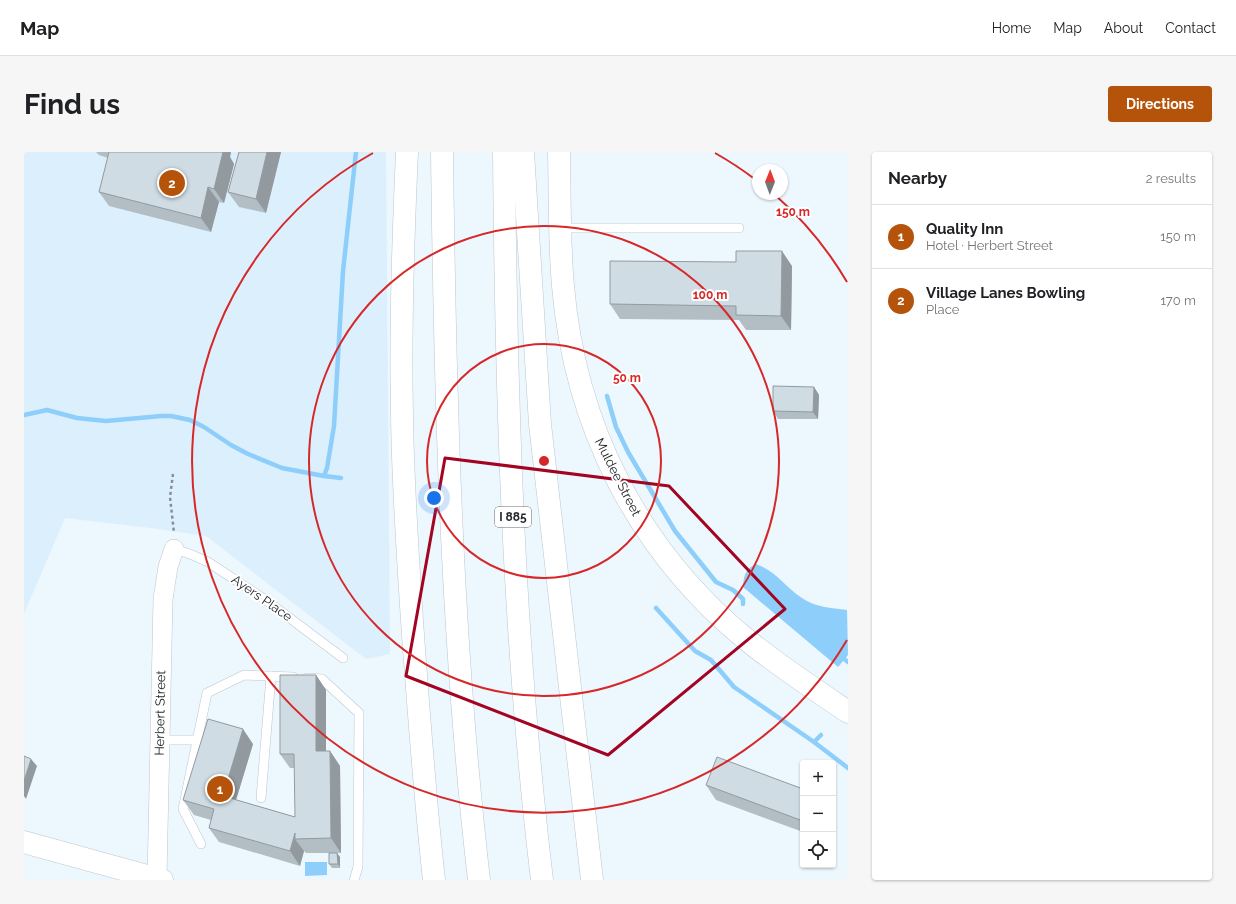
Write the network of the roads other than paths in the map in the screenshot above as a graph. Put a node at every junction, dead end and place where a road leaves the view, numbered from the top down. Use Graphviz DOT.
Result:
graph roads {
  1 [pos="407,152"];
  2 [pos="442,152"];
  3 [pos="504,152"];
  4 [pos="523,152"];
  5 [pos="559,152"];
  6 [pos="561,228"];
  7 [pos="739,228"];
  8 [pos="174,549"];
  9 [pos="343,658"];
  10 [pos="271,676"];
  11 [pos="848,712"];
  12 [pos="160,740"];
  13 [pos="197,740"];
  14 [pos="261,798"];
  15 [pos="24,842"];
  16 [pos="201,844"];
  17 [pos="433,877"];
  18 [pos="159,879"];
  19 [pos="354,880"];
  20 [pos="480,880"];
  21 [pos="542,880"];
  22 [pos="592,880"];
  1 -- 17 [label="main road"];
  2 -- 20 [label="main road"];
  3 -- 21 [label="main road, I 885"];
  4 -- 22 [label="main road"];
  5 -- 6 [label="main road, Muldee Street"];
  6 -- 7 [label="lane"];
  6 -- 11 [label="main road, Muldee Street"];
  8 -- 9 [label="lane, Ayers Place"];
  8 -- 12 [label="street, Herbert Street"];
  10 -- 13 [label="lane"];
  10 -- 14 [label="lane"];
  10 -- 19 [label="lane"];
  12 -- 13 [label="lane"];
  12 -- 18 [label="street, Herbert Street"];
  13 -- 16 [label="lane"];
  15 -- 18 [label="main road"];
}
